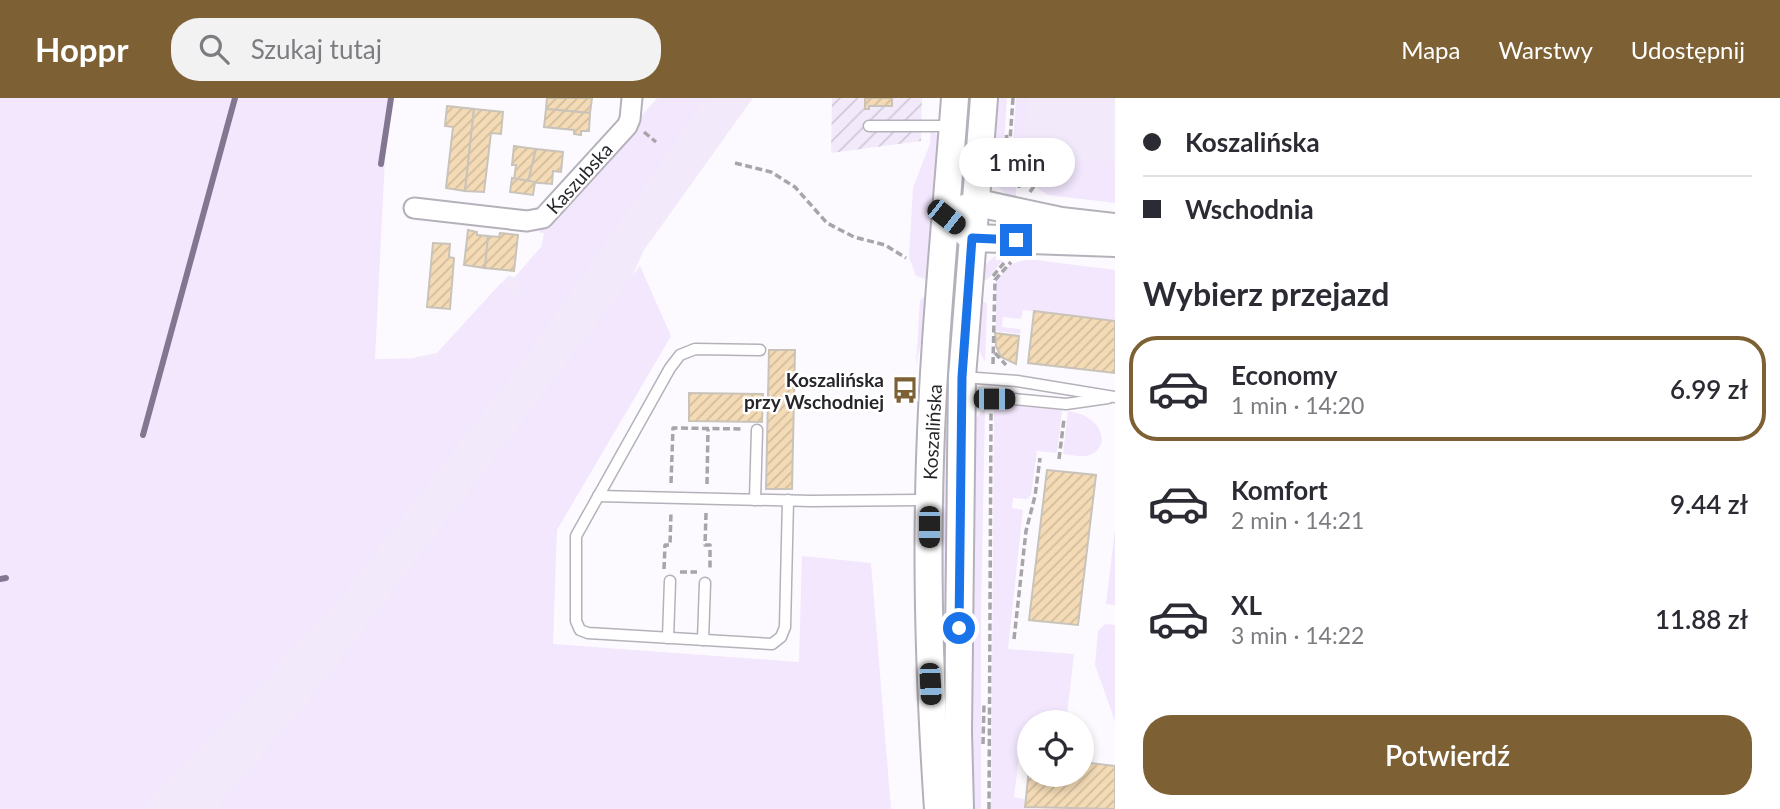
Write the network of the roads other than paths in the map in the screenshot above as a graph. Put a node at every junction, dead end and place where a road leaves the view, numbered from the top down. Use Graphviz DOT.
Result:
graph roads {
  1 [pos="632,98"];
  2 [pos="955,98"];
  3 [pos="984,98"];
  4 [pos="869,126"];
  5 [pos="953,127"];
  6 [pos="975,204"];
  7 [pos="414,208"];
  8 [pos="946,217"];
  9 [pos="1115,227"];
  10 [pos="972,238"];
  11 [pos="1115,243"];
  12 [pos="760,350"];
  13 [pos="950,388"];
  14 [pos="1115,397"];
  15 [pos="757,430"];
  16 [pos="598,496"];
  17 [pos="755,500"];
  18 [pos="788,500"];
  19 [pos="919,500"];
  20 [pos="670,581"];
  21 [pos="705,583"];
  22 [pos="668,638"];
  23 [pos="703,640"];
  24 [pos="938,809"];
  25 [pos="960,809"];
  1 -- 7 [label="street, Kaszubska"];
  2 -- 5 [label="main road, Koszalińska"];
  3 -- 6 [label="main road, Koszalińska"];
  4 -- 5 [label="lane"];
  5 -- 8 [label="main road, Koszalińska"];
  6 -- 8 [label="main road"];
  6 -- 9 [label="main road"];
  6 -- 10 [label="main road, Koszalińska"];
  8 -- 10 [label="main road"];
  8 -- 13 [label="main road, Koszalińska"];
  10 -- 11 [label="main road"];
  10 -- 13 [label="main road, Koszalińska"];
  12 -- 16 [label="lane"];
  13 -- 14 [label="lane"];
  13 -- 14 [label="lane"];
  13 -- 24 [label="main road, Koszalińska"];
  13 -- 25 [label="main road, Koszalińska"];
  15 -- 17 [label="lane"];
  16 -- 17 [label="lane"];
  16 -- 22 [label="lane"];
  17 -- 18 [label="lane"];
  18 -- 19 [label="lane"];
  18 -- 23 [label="lane"];
  20 -- 22 [label="lane"];
  21 -- 23 [label="lane"];
  22 -- 23 [label="lane"];
}
